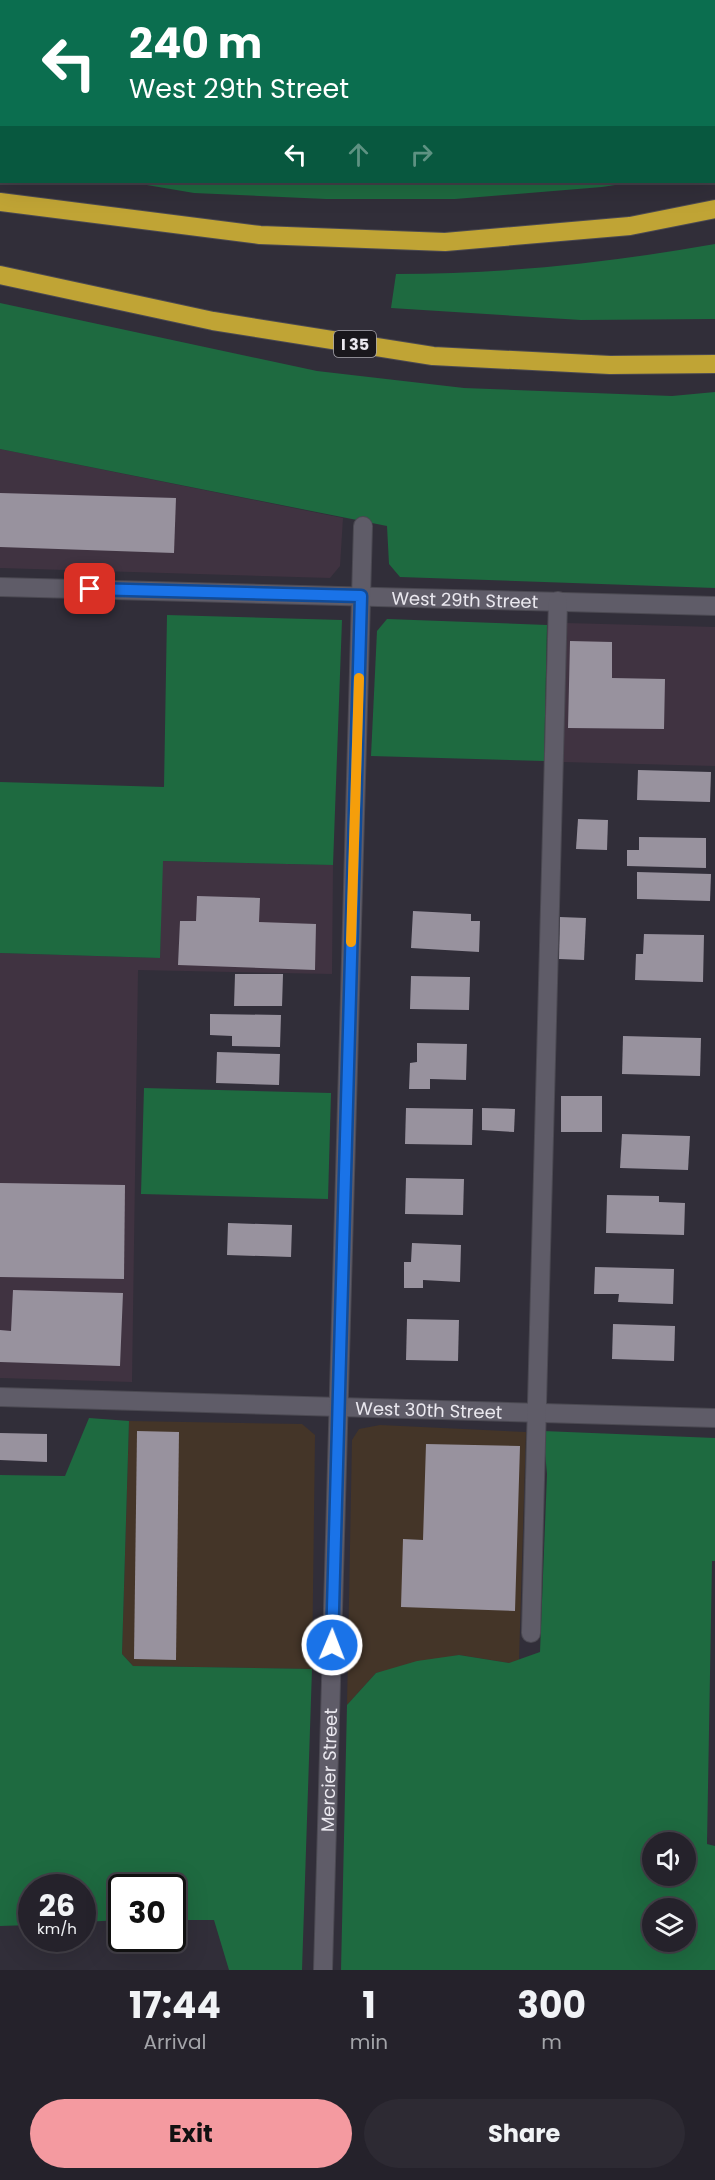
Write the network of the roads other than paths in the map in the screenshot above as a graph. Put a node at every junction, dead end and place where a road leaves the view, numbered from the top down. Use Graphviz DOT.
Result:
graph roads {
  1 [pos="0,202"];
  2 [pos="715,209"];
  3 [pos="0,275"];
  4 [pos="715,364"];
  5 [pos="363,526"];
  6 [pos="0,587"];
  7 [pos="361,596"];
  8 [pos="558,602"];
  9 [pos="715,606"];
  10 [pos="0,1397"];
  11 [pos="338,1407"];
  12 [pos="535,1413"];
  13 [pos="715,1418"];
  14 [pos="531,1633"];
  15 [pos="323,1970"];
  1 -- 2 [label="highway"];
  3 -- 4 [label="highway, I 35"];
  5 -- 7 [label="street, Mercier Street"];
  6 -- 7 [label="street, West 29th Street"];
  7 -- 8 [label="street, West 29th Street"];
  7 -- 11 [label="street, Mercier Street"];
  8 -- 9 [label="street, West 29th Street"];
  8 -- 12 [label="street"];
  10 -- 11 [label="street, West 30th Street"];
  11 -- 12 [label="street, West 30th Street"];
  11 -- 15 [label="street, Mercier Street"];
  12 -- 13 [label="street, West 30th Street"];
  12 -- 14 [label="street"];
}
